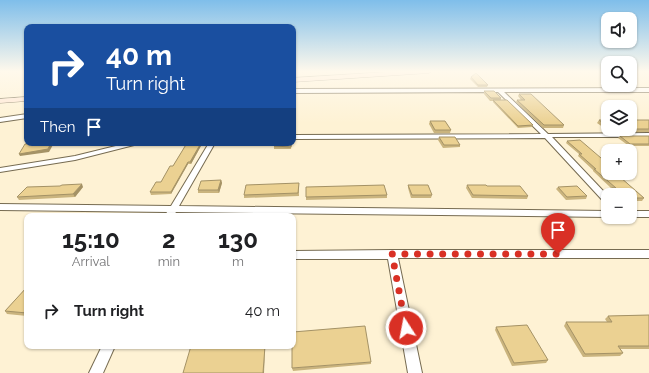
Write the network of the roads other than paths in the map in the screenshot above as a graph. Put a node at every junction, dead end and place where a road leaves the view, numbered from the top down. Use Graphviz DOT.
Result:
graph roads {
  1 [pos="500,90"];
  2 [pos="649,90"];
  3 [pos="296,91"];
  4 [pos="24,99"];
  5 [pos="0,102"];
  6 [pos="24,116"];
  7 [pos="0,120"];
  8 [pos="546,135"];
  9 [pos="649,135"];
  10 [pos="296,137"];
  11 [pos="124,146"];
  12 [pos="210,146"];
  13 [pos="0,170"];
  14 [pos="601,194"];
  15 [pos="0,207"];
  16 [pos="171,212"];
  17 [pos="601,214"];
  18 [pos="637,214"];
  19 [pos="649,214"];
  20 [pos="392,254"];
  21 [pos="649,254"];
  22 [pos="296,256"];
  23 [pos="108,349"];
  24 [pos="96,373"];
  25 [pos="414,373"];
  1 -- 2 [label="street"];
  1 -- 3 [label="street"];
  1 -- 8 [label="street"];
  4 -- 5 [label="main road"];
  6 -- 7 [label="street"];
  8 -- 9 [label="street"];
  8 -- 10 [label="street"];
  8 -- 14 [label="street"];
  11 -- 13 [label="street"];
  12 -- 16 [label="street"];
  15 -- 16 [label="street"];
  16 -- 17 [label="street"];
  18 -- 19 [label="street"];
  20 -- 21 [label="street"];
  20 -- 22 [label="street"];
  20 -- 25 [label="street"];
  23 -- 24 [label="street"];
}
